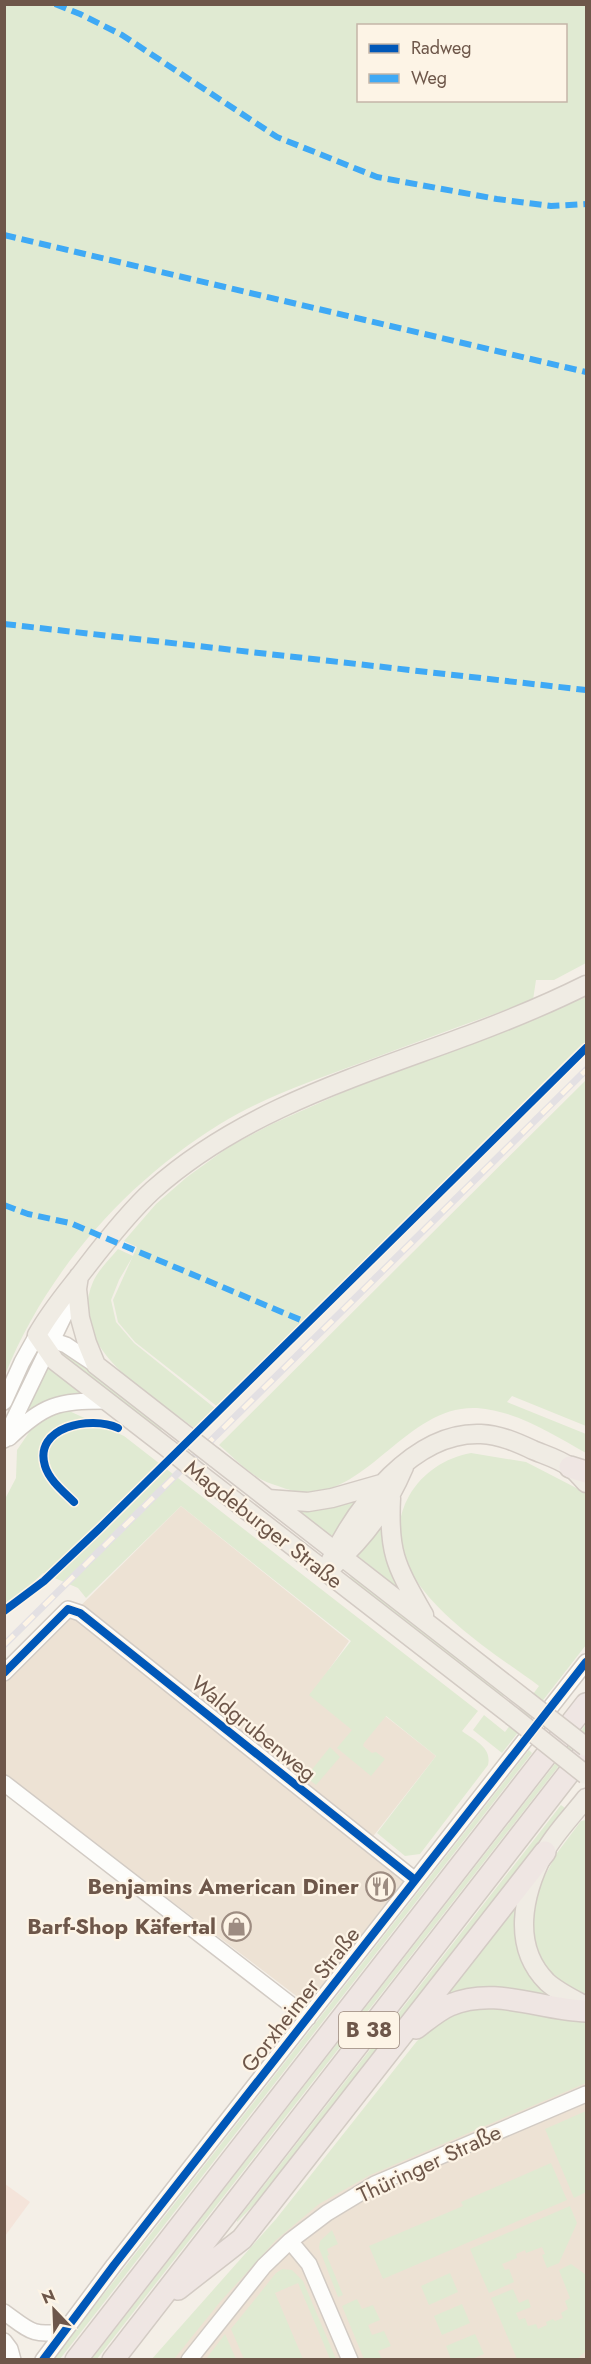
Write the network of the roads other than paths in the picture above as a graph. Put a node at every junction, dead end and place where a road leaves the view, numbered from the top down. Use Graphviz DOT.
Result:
graph roads {
  1 [pos="586,986"];
  2 [pos="78,1283"];
  3 [pos="46,1342"];
  4 [pos="96,1365"];
  5 [pos="106,1401"];
  6 [pos="4,1402"];
  7 [pos="4,1441"];
  8 [pos="578,1470"];
  9 [pos="586,1483"];
  10 [pos="386,1491"];
  11 [pos="268,1499"];
  12 [pos="339,1554"];
  13 [pos="326,1572"];
  14 [pos="430,1624"];
  15 [pos="586,1662"];
  16 [pos="4,1673"];
  17 [pos="586,1704"];
  18 [pos="586,1749"];
  19 [pos="586,1774"];
  20 [pos="4,1783"];
  21 [pos="586,1798"];
  22 [pos="545,1852"];
  23 [pos="415,1880"];
  24 [pos="586,2006"];
  25 [pos="586,2011"];
  26 [pos="308,2018"];
  27 [pos="398,2040"];
  28 [pos="586,2094"];
  29 [pos="290,2241"];
  30 [pos="152,2309"];
  31 [pos="4,2312"];
  32 [pos="64,2331"];
  33 [pos="4,2341"];
  34 [pos="13,2360"];
  35 [pos="43,2360"];
  36 [pos="76,2360"];
  37 [pos="113,2360"];
  38 [pos="189,2360"];
  39 [pos="350,2360"];
  1 -- 2 [label="main road"];
  2 -- 3 [label="main road"];
  2 -- 4 [label="main road"];
  3 -- 4 [label="street, Magdeburger Straße"];
  3 -- 5 [label="main road, Magdeburger Straße"];
  3 -- 6 [label="street"];
  3 -- 7 [label="street"];
  4 -- 11 [label="main road, Magdeburger Straße, bridge"];
  5 -- 7 [label="street"];
  5 -- 13 [label="main road, Magdeburger Straße, bridge"];
  8 -- 9 [label="main road"];
  8 -- 10 [label="main road"];
  10 -- 11 [label="main road"];
  10 -- 12 [label="main road"];
  10 -- 14 [label="main road"];
  11 -- 12 [label="main road, Magdeburger Straße"];
  12 -- 13 [label="main road"];
  12 -- 14 [label="main road, Magdeburger Straße"];
  13 -- 19 [label="main road, Magdeburger Straße, bridge"];
  14 -- 18 [label="main road, Magdeburger Straße, bridge"];
  15 -- 23 [label="street, Gorxheimer Straße"];
  16 -- 23 [label="street, Waldgrubenweg"];
  17 -- 36 [label="highway, B 38"];
  18 -- 30 [label="highway, B 38"];
  20 -- 26 [label="street"];
  21 -- 22 [label="main road"];
  22 -- 24 [label="main road"];
  22 -- 27 [label="highway"];
  23 -- 26 [label="street, Gorxheimer Straße"];
  25 -- 27 [label="highway"];
  26 -- 32 [label="street, Gorxheimer Straße"];
  27 -- 30 [label="highway"];
  28 -- 29 [label="street, Thüringer Straße"];
  29 -- 38 [label="street, Thüringer Straße"];
  29 -- 39 [label="street"];
  30 -- 37 [label="highway, B 38"];
  31 -- 32 [label="street"];
  32 -- 35 [label="street, Gorxheimer Straße"];
  33 -- 34 [label="street"];
}
